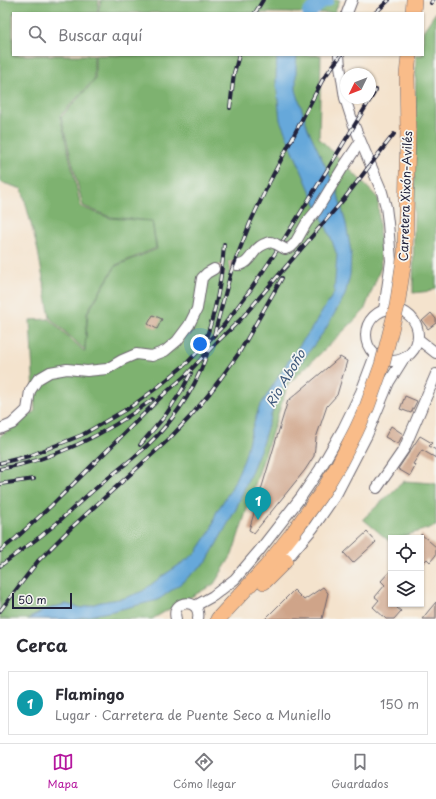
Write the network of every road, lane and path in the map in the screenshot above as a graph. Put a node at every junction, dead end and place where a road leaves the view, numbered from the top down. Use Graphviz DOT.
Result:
graph roads {
  1 [pos="352,0"];
  2 [pos="414,0"];
  3 [pos="347,12"];
  4 [pos="413,12"];
  5 [pos="339,56"];
  6 [pos="409,56"];
  7 [pos="360,142"];
  8 [pos="237,265"];
  9 [pos="214,269"];
  10 [pos="384,310"];
  11 [pos="418,339"];
  12 [pos="436,353"];
  13 [pos="375,355"];
  14 [pos="404,358"];
  15 [pos="436,374"];
  16 [pos="0,429"];
  17 [pos="377,488"];
  18 [pos="285,561"];
  19 [pos="195,606"];
  20 [pos="176,619"];
  21 [pos="198,619"];
  22 [pos="218,619"];
  23 [pos="227,619"];
  1 -- 3 [label="street"];
  2 -- 4 [label="highway"];
  5 -- 7 [label="street"];
  6 -- 22 [label="highway, Carretera Xixón-Avilés, bridge"];
  7 -- 8 [label="street"];
  7 -- 10 [label="street"];
  9 -- 16 [label="street"];
  10 -- 11 [label="street"];
  10 -- 13 [label="street"];
  11 -- 12 [label="street"];
  11 -- 14 [label="street"];
  13 -- 14 [label="street"];
  13 -- 19 [label="street"];
  14 -- 18 [label="street"];
  15 -- 17 [label="street"];
  18 -- 23 [label="highway"];
  19 -- 20 [label="street"];
  19 -- 21 [label="street"];
}
